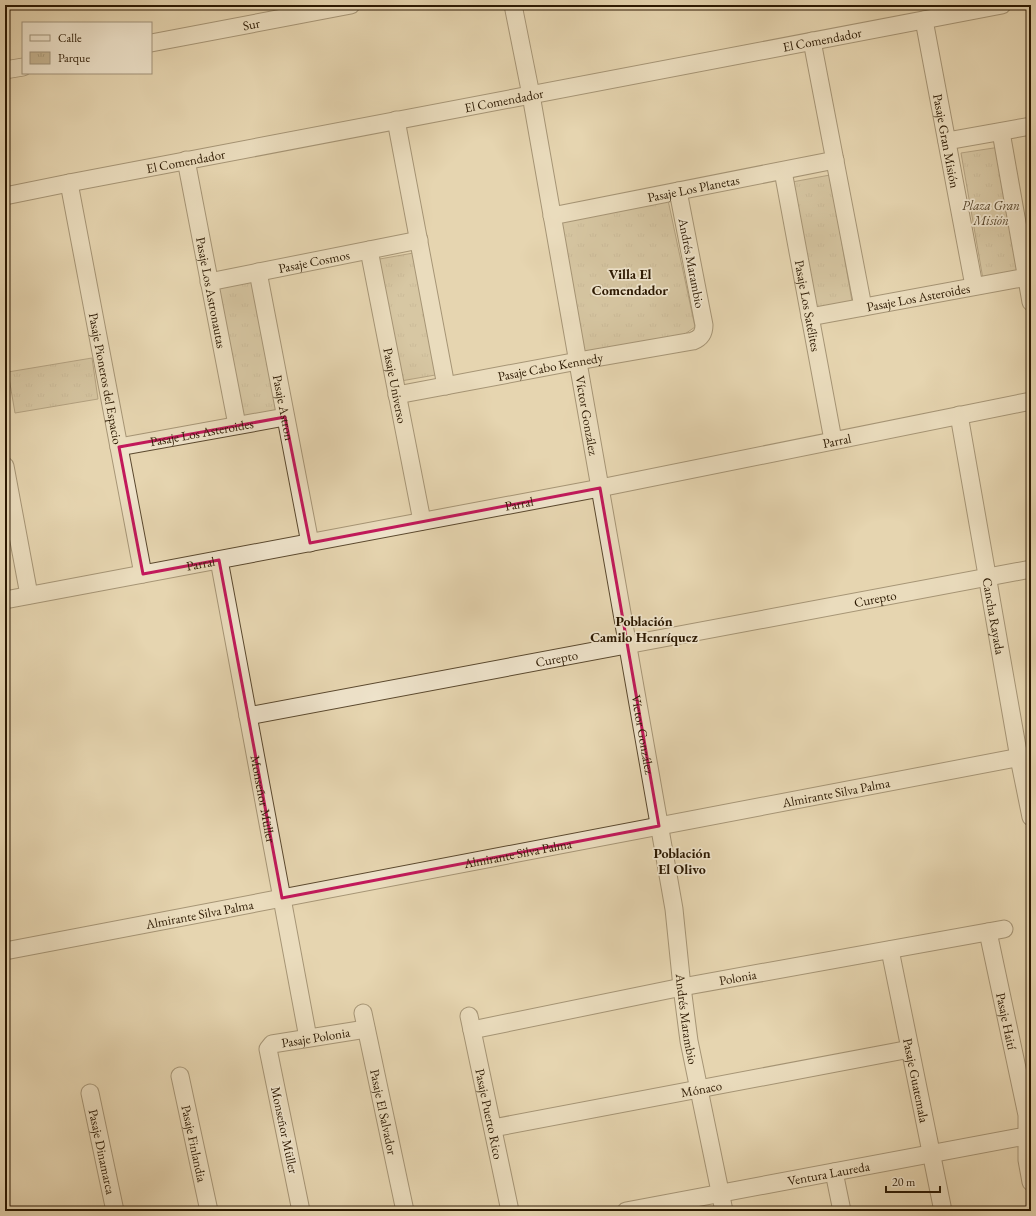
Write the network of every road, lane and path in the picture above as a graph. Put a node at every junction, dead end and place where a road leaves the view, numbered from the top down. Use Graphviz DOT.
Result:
graph roads {
  1 [pos="351,5"];
  2 [pos="514,5"];
  3 [pos="1002,5"];
  4 [pos="924,20"];
  5 [pos="812,41"];
  6 [pos="152,43"];
  7 [pos="22,67"];
  8 [pos="5,70"];
  9 [pos="531,95"];
  10 [pos="396,120"];
  11 [pos="1031,126"];
  12 [pos="1001,132"];
  13 [pos="947,142"];
  14 [pos="186,160"];
  15 [pos="835,160"];
  16 [pos="783,171"];
  17 [pos="69,182"];
  18 [pos="678,191"];
  19 [pos="5,196"];
  20 [pos="552,216"];
  21 [pos="419,240"];
  22 [pos="369,250"];
  23 [pos="258,272"];
  24 [pos="1027,277"];
  25 [pos="209,282"];
  26 [pos="974,286"];
  27 [pos="1031,302"];
  28 [pos="863,307"];
  29 [pos="810,317"];
  30 [pos="702,335"];
  31 [pos="578,361"];
  32 [pos="446,386"];
  33 [pos="397,395"];
  34 [pos="1031,401"];
  35 [pos="959,415"];
  36 [pos="285,417"];
  37 [pos="237,425"];
  38 [pos="833,440"];
  39 [pos="119,446"];
  40 [pos="5,466"];
  41 [pos="600,488"];
  42 [pos="422,521"];
  43 [pos="310,543"];
  44 [pos="219,560"];
  45 [pos="1031,569"];
  46 [pos="143,574"];
  47 [pos="988,577"];
  48 [pos="29,595"];
  49 [pos="5,600"];
  50 [pos="627,644"];
  51 [pos="248,716"];
  52 [pos="1025,756"];
  53 [pos="1031,817"];
  54 [pos="659,826"];
  55 [pos="282,898"];
  56 [pos="996,930"];
  57 [pos="890,950"];
  58 [pos="5,951"];
  59 [pos="682,987"];
  60 [pos="364,1020"];
  61 [pos="470,1023"];
  62 [pos="308,1038"];
  63 [pos="268,1049"];
  64 [pos="910,1049"];
  65 [pos="180,1076"];
  66 [pos="698,1089"];
  67 [pos="90,1093"];
  68 [pos="492,1128"];
  69 [pos="1029,1135"];
  70 [pos="932,1153"];
  71 [pos="834,1172"];
  72 [pos="1031,1182"];
  73 [pos="720,1193"];
  74 [pos="116,1211"];
  75 [pos="209,1211"];
  76 [pos="301,1211"];
  77 [pos="405,1211"];
  78 [pos="510,1211"];
  79 [pos="626,1211"];
  80 [pos="724,1211"];
  81 [pos="842,1211"];
  82 [pos="943,1211"];
  1 -- 6 [label="street, Sur"];
  2 -- 9 [label="street, Víctor González"];
  3 -- 4 [label="street, El Comendador"];
  4 -- 5 [label="street, El Comendador"];
  4 -- 13 [label="street, Pasaje Gran Misión"];
  5 -- 9 [label="street, El Comendador"];
  5 -- 15 [label="street"];
  7 -- 8 [label="street"];
  9 -- 10 [label="street, El Comendador"];
  9 -- 20 [label="street, Víctor González"];
  10 -- 14 [label="street, El Comendador"];
  10 -- 21 [label="street"];
  11 -- 12 [label="street"];
  12 -- 13 [label="street"];
  12 -- 24 [label="street"];
  13 -- 26 [label="street, Pasaje Gran Misión"];
  14 -- 17 [label="street, El Comendador"];
  14 -- 25 [label="street, Pasaje Los Astronautas"];
  15 -- 16 [label="street, Pasaje Los Planetas"];
  15 -- 28 [label="street"];
  16 -- 18 [label="street, Pasaje Los Planetas"];
  16 -- 29 [label="street, Pasaje Los Satélites"];
  17 -- 19 [label="street, El Comendador"];
  17 -- 39 [label="street, Pasaje Pioneros del Espacio"];
  18 -- 20 [label="street, Pasaje Los Planetas"];
  18 -- 30 [label="street, Andrés Marambio"];
  20 -- 31 [label="street, Víctor González"];
  21 -- 22 [label="street, Pasaje Cosmos"];
  21 -- 32 [label="street"];
  22 -- 23 [label="street, Pasaje Cosmos"];
  22 -- 33 [label="street, Pasaje Universo"];
  23 -- 25 [label="street, Pasaje Cosmos"];
  23 -- 36 [label="street, Pasaje Astron"];
  24 -- 26 [label="street, Pasaje Los Asteroides"];
  24 -- 27 [label="street"];
  25 -- 37 [label="street, Pasaje Los Astronautas"];
  26 -- 28 [label="street, Pasaje Los Asteroides"];
  28 -- 29 [label="street, Pasaje Los Asteroides"];
  29 -- 38 [label="street, Pasaje Los Satélites"];
  30 -- 31 [label="street, Pasaje Cabo Kennedy"];
  31 -- 32 [label="street, Pasaje Cabo Kennedy"];
  31 -- 41 [label="street, Víctor González"];
  32 -- 33 [label="street, Pasaje Cabo Kennedy"];
  33 -- 42 [label="street, Pasaje Universo"];
  34 -- 35 [label="street, Parral"];
  35 -- 38 [label="street, Parral"];
  35 -- 47 [label="street, Cancha Rayada"];
  36 -- 37 [label="street, Pasaje Los Asteroides"];
  36 -- 43 [label="street, Pasaje Astron"];
  37 -- 39 [label="street, Pasaje Los Asteroides"];
  38 -- 41 [label="street, Parral"];
  39 -- 46 [label="street, Pasaje Pioneros del Espacio"];
  40 -- 48 [label="street"];
  41 -- 42 [label="street, Parral"];
  41 -- 50 [label="street, Víctor González"];
  42 -- 43 [label="street, Parral"];
  43 -- 44 [label="street, Parral"];
  44 -- 46 [label="street, Parral"];
  44 -- 51 [label="street, Monseñor Müller"];
  45 -- 47 [label="street, Curepto"];
  46 -- 48 [label="street, Parral"];
  47 -- 50 [label="street, Curepto"];
  47 -- 52 [label="street, Cancha Rayada"];
  48 -- 49 [label="street, Parral"];
  50 -- 51 [label="street, Curepto"];
  50 -- 54 [label="street, Víctor González"];
  51 -- 55 [label="street, Monseñor Müller"];
  52 -- 53 [label="street, Cancha Rayada"];
  52 -- 54 [label="street, Almirante Silva Palma"];
  54 -- 55 [label="street, Almirante Silva Palma"];
  54 -- 59 [label="street, Andrés Marambio"];
  55 -- 58 [label="street, Almirante Silva Palma"];
  55 -- 62 [label="street, Monseñor Müller"];
  56 -- 57 [label="street, Polonia"];
  56 -- 69 [label="street, Pasaje Haití"];
  57 -- 59 [label="street, Polonia"];
  57 -- 64 [label="street, Pasaje Guatemala"];
  59 -- 61 [label="street, Polonia"];
  59 -- 66 [label="street, Andrés Marambio"];
  60 -- 62 [label="street, Pasaje Polonia"];
  60 -- 77 [label="street, Pasaje El Salvador"];
  61 -- 68 [label="street, Pasaje Puerto Rico"];
  62 -- 63 [label="street, Pasaje Polonia"];
  63 -- 76 [label="street, Monseñor Müller"];
  64 -- 66 [label="street, Mónaco"];
  64 -- 70 [label="street, Pasaje Guatemala"];
  65 -- 75 [label="street, Pasaje Finlandia"];
  66 -- 68 [label="street, Mónaco"];
  66 -- 73 [label="street, Andrés Marambio"];
  67 -- 74 [label="street, Pasaje Dinamarca"];
  68 -- 78 [label="street, Pasaje Puerto Rico"];
  69 -- 70 [label="street, Ventura Laureda"];
  69 -- 72 [label="street, Pasaje Haití"];
  70 -- 71 [label="street, Ventura Laureda"];
  70 -- 82 [label="street, Pasaje Guatemala"];
  71 -- 73 [label="street, Ventura Laureda"];
  71 -- 81 [label="street"];
  73 -- 79 [label="street, Ventura Laureda"];
  73 -- 80 [label="street, Andrés Marambio"];
}
